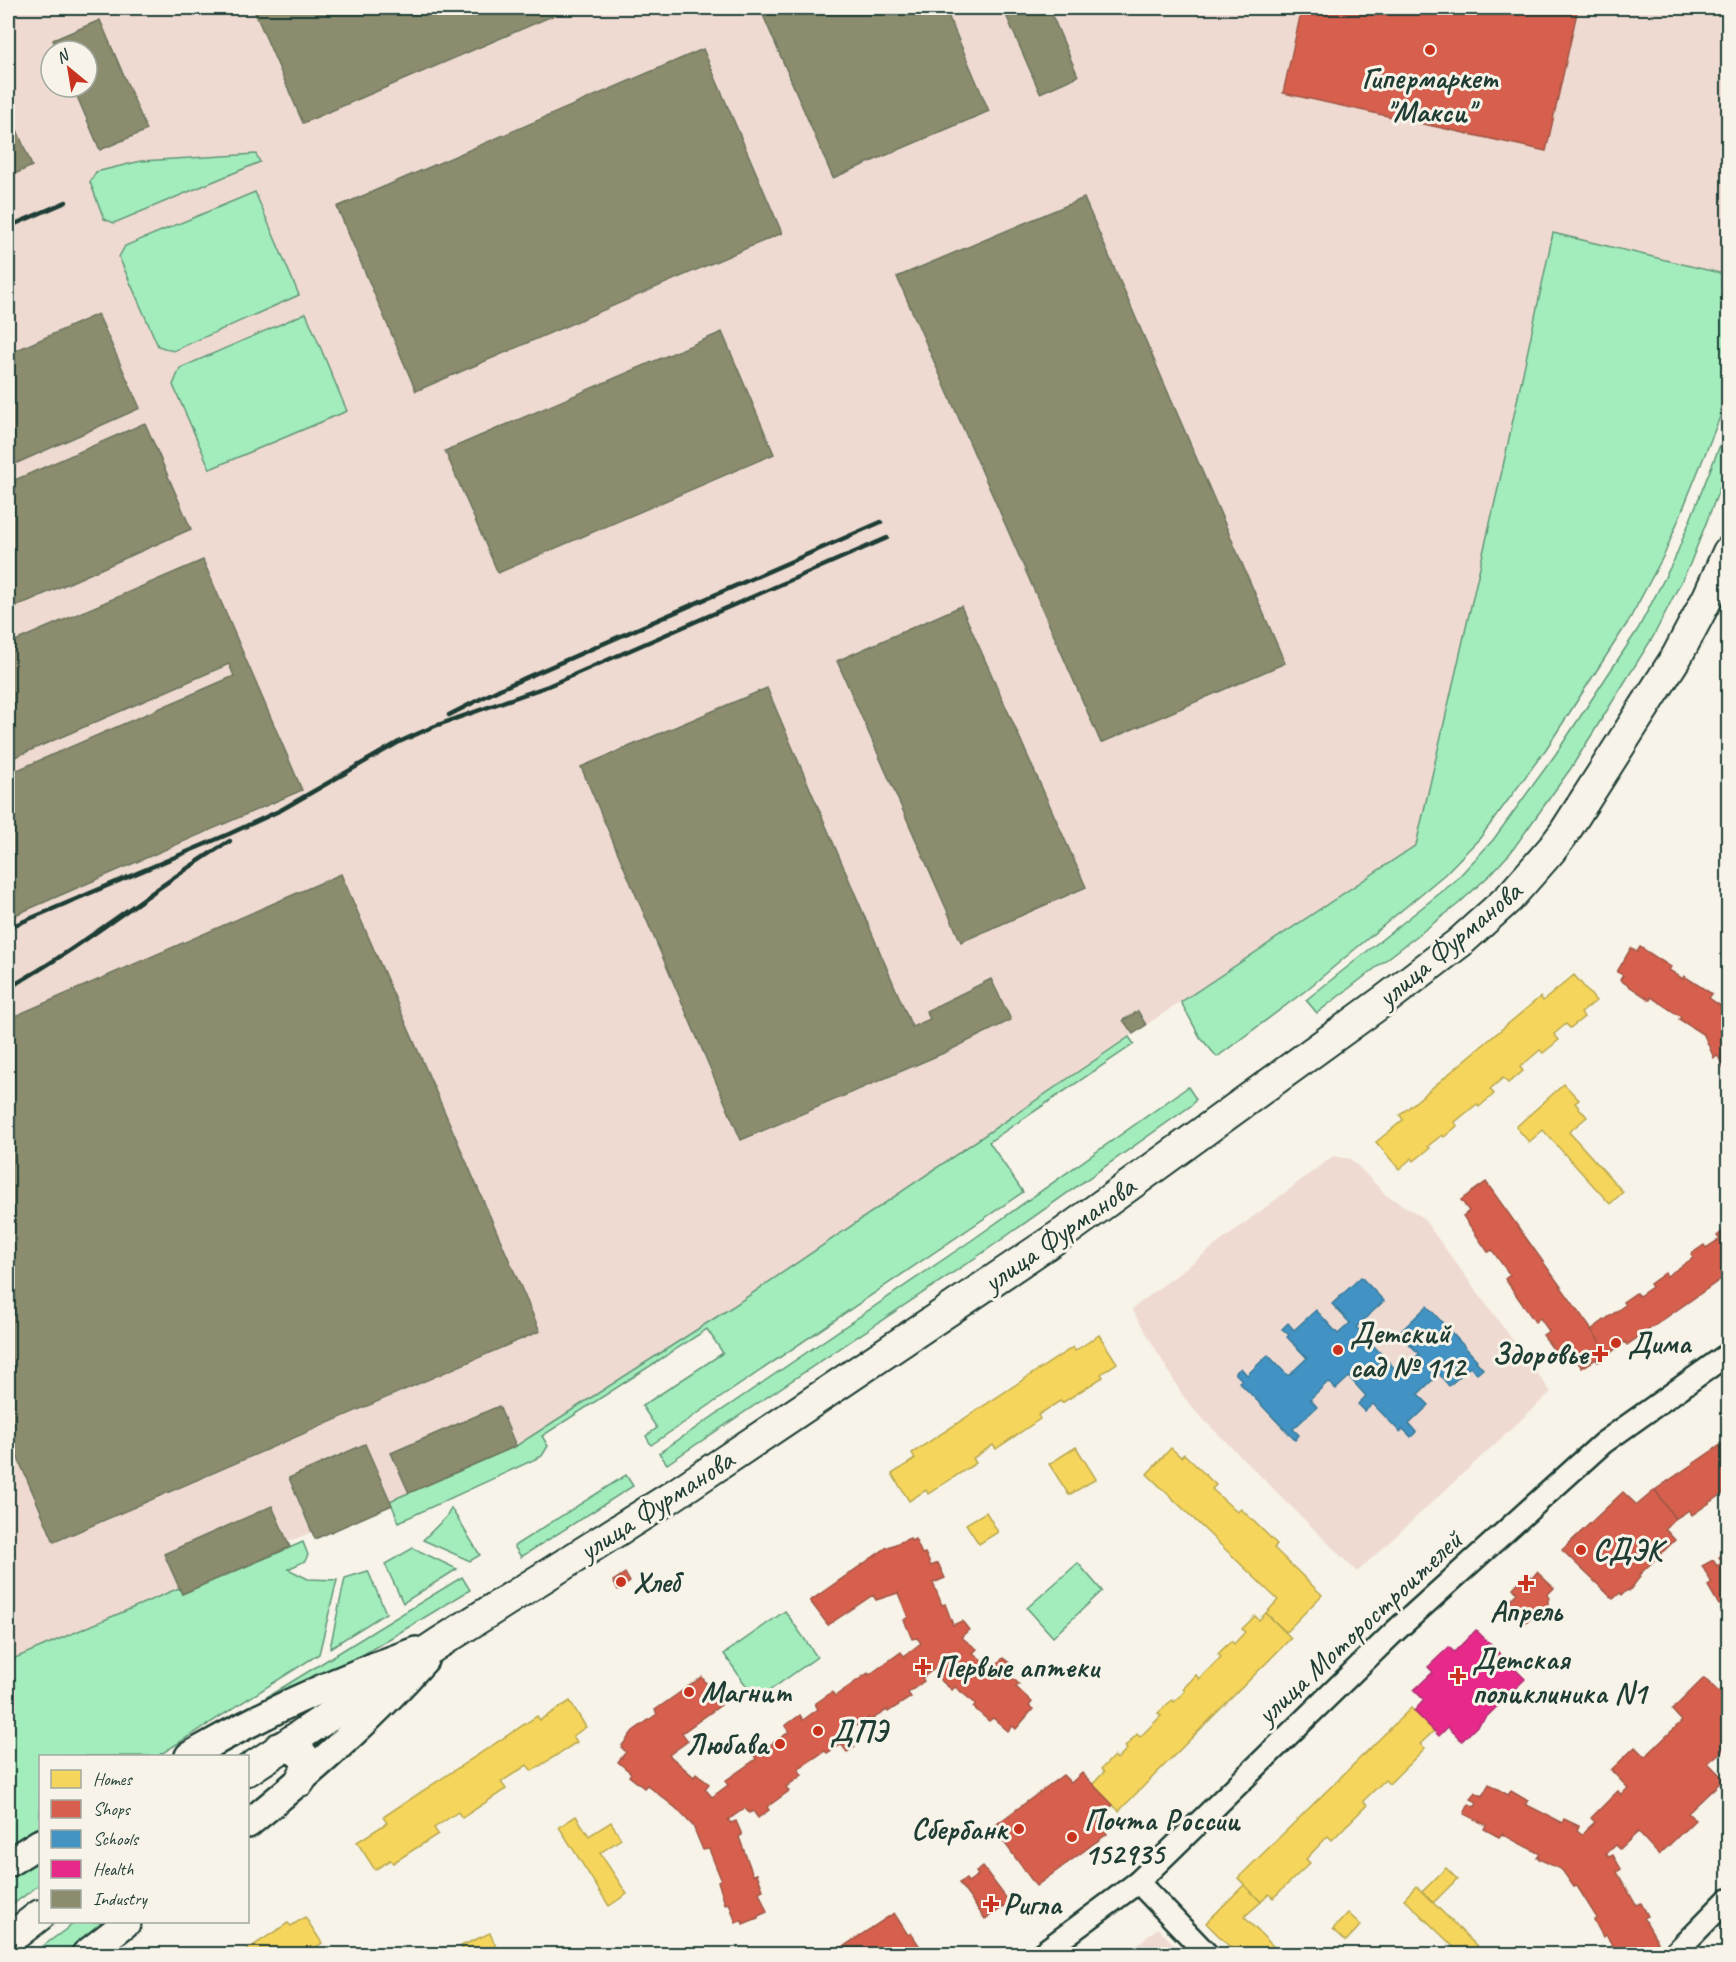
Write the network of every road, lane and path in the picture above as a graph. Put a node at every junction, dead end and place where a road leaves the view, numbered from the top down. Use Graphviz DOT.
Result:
graph roads {
  1 [pos="1728,552"];
  2 [pos="1728,1354"];
  3 [pos="439,1643"];
  4 [pos="264,1716"];
  5 [pos="280,1747"];
  6 [pos="191,1755"];
  7 [pos="249,1769"];
  8 [pos="300,1781"];
  9 [pos="249,1823"];
  10 [pos="39,1844"];
  11 [pos="8,1863"];
  12 [pos="1138,1882"];
  13 [pos="1728,1899"];
  14 [pos="39,1917"];
  15 [pos="126,1923"];
  16 [pos="8,1940"];
  17 [pos="86,1954"];
  18 [pos="1041,1954"];
  19 [pos="1207,1954"];
  20 [pos="1674,1954"];
  1 -- 3 [label="main road, улица Фурманова"];
  2 -- 12 [label="street, улица Моторостроителей"];
  3 -- 4 [label="street"];
  3 -- 5 [label="main road, улица Фурманова"];
  3 -- 8 [label="street"];
  4 -- 5 [label="street"];
  4 -- 6 [label="street"];
  5 -- 7 [label="main road, улица Фурманова"];
  5 -- 8 [label="main road"];
  8 -- 9 [label="street"];
  10 -- 11 [label="street"];
  12 -- 18 [label="street, улица Моторостроителей"];
  12 -- 19 [label="street"];
  13 -- 20 [label="street"];
  14 -- 16 [label="main road"];
  15 -- 17 [label="street"];
}
